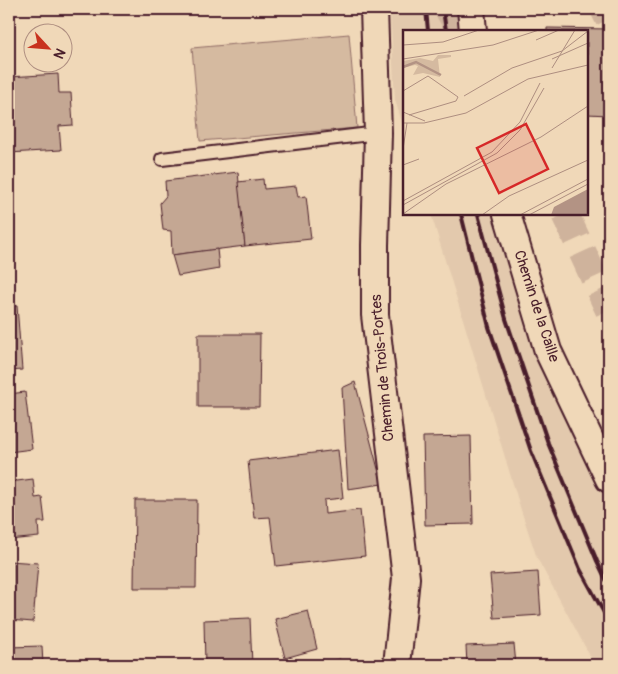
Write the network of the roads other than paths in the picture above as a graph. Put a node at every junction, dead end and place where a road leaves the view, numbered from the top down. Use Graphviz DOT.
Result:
graph roads {
  1 [pos="374,9"];
  2 [pos="471,9"];
  3 [pos="473,30"];
  4 [pos="378,133"];
  5 [pos="162,159"];
  6 [pos="507,215"];
  7 [pos="609,479"];
  8 [pos="397,665"];
  1 -- 4 [label="street, Chemin de Trois-Portes"];
  2 -- 3 [label="street"];
  4 -- 5 [label="lane"];
  4 -- 8 [label="street, Chemin de Trois-Portes"];
  6 -- 7 [label="street, Chemin de la Caille"];
}
